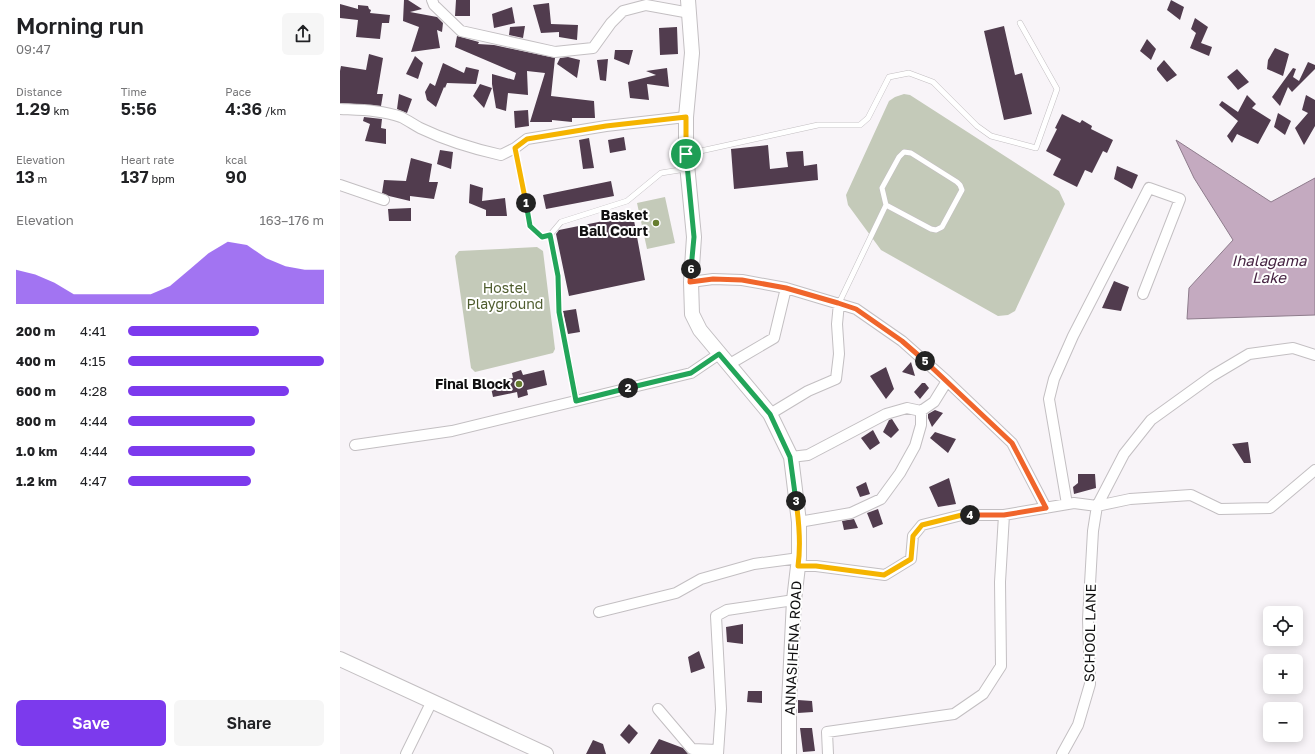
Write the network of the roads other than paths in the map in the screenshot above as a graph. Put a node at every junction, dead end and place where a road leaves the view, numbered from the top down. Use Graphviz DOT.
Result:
graph roads {
  1 [pos="432,0"];
  2 [pos="646,3"];
  3 [pos="689,6"];
  4 [pos="1020,23"];
  5 [pos="340,109"];
  6 [pos="686,117"];
  7 [pos="515,148"];
  8 [pos="686,154"];
  9 [pos="687,169"];
  10 [pos="340,185"];
  11 [pos="384,200"];
  12 [pos="886,205"];
  13 [pos="550,235"];
  14 [pos="690,282"];
  15 [pos="786,288"];
  16 [pos="1143,294"];
  17 [pos="838,303"];
  18 [pos="1315,355"];
  19 [pos="723,359"];
  20 [pos="947,381"];
  21 [pos="576,401"];
  22 [pos="921,411"];
  23 [pos="770,414"];
  24 [pos="354,445"];
  25 [pos="790,457"];
  26 [pos="1315,470"];
  27 [pos="1067,504"];
  28 [pos="1097,506"];
  29 [pos="1046,508"];
  30 [pos="1004,515"];
  31 [pos="799,522"];
  32 [pos="799,562"];
  33 [pos="794,600"];
  34 [pos="599,612"];
  35 [pos="340,659"];
  36 [pos="432,701"];
  37 [pos="658,709"];
  38 [pos="718,752"];
  39 [pos="543,753"];
  40 [pos="406,754"];
  41 [pos="789,754"];
  42 [pos="828,754"];
  43 [pos="1062,754"];
  1 -- 2 [label="street"];
  2 -- 3 [label="street"];
  3 -- 6 [label="street, ANNASIHENA ROAD"];
  4 -- 8 [label="lane"];
  5 -- 7 [label="street"];
  6 -- 7 [label="street"];
  6 -- 8 [label="street, ANNASIHENA ROAD"];
  7 -- 13 [label="lane"];
  8 -- 9 [label="street, ANNASIHENA ROAD"];
  9 -- 13 [label="lane"];
  9 -- 14 [label="street, ANNASIHENA ROAD"];
  10 -- 11 [label="street"];
  12 -- 12 [label="lane"];
  12 -- 17 [label="lane"];
  13 -- 21 [label="lane"];
  14 -- 15 [label="street"];
  14 -- 19 [label="street, ANNASIHENA ROAD"];
  15 -- 17 [label="street"];
  15 -- 19 [label="street"];
  16 -- 27 [label="street"];
  17 -- 20 [label="street"];
  17 -- 23 [label="street"];
  18 -- 28 [label="street, SCHOOL LANE"];
  19 -- 21 [label="street"];
  19 -- 23 [label="street, ANNASIHENA ROAD"];
  20 -- 22 [label="street"];
  20 -- 29 [label="street"];
  21 -- 24 [label="street"];
  22 -- 25 [label="street"];
  22 -- 31 [label="street"];
  23 -- 25 [label="street, ANNASIHENA ROAD"];
  25 -- 31 [label="street, ANNASIHENA ROAD"];
  26 -- 28 [label="street"];
  27 -- 28 [label="street"];
  27 -- 29 [label="street"];
  28 -- 43 [label="street, SCHOOL LANE"];
  29 -- 30 [label="street"];
  30 -- 32 [label="street"];
  30 -- 42 [label="street"];
  31 -- 32 [label="street, ANNASIHENA ROAD"];
  32 -- 33 [label="street, ANNASIHENA ROAD"];
  32 -- 34 [label="street"];
  33 -- 38 [label="street"];
  33 -- 41 [label="street, ANNASIHENA ROAD"];
  35 -- 36 [label="street"];
  36 -- 39 [label="street"];
  36 -- 40 [label="street"];
  37 -- 38 [label="street"];
}
